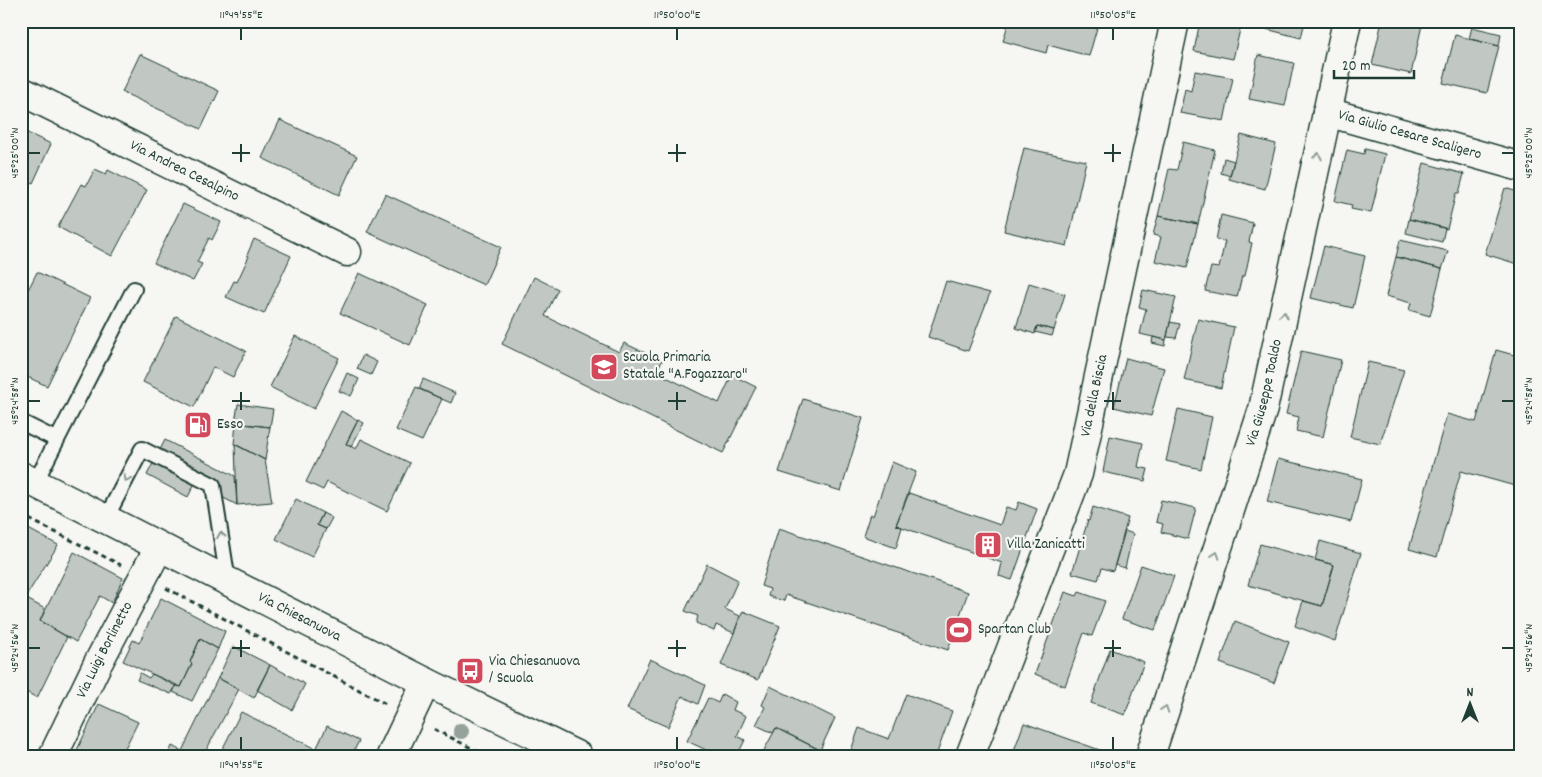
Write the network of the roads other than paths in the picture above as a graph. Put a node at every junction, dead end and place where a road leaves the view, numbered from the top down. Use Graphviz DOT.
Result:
graph roads {
  1 [pos="1175,21"];
  2 [pos="1347,21"];
  3 [pos="21,91"];
  4 [pos="1327,112"];
  5 [pos="1521,167"];
  6 [pos="347,252"];
  7 [pos="134,289"];
  8 [pos="21,422"];
  9 [pos="57,440"];
  10 [pos="28,480"];
  11 [pos="105,520"];
  12 [pos="159,547"];
  13 [pos="229,583"];
  14 [pos="426,682"];
  15 [pos="53,756"];
  16 [pos="392,756"];
  17 [pos="578,756"];
  18 [pos="970,756"];
  19 [pos="1150,756"];
  1 -- 18 [label="street, Via della Biscia"];
  2 -- 4 [label="street, Via Giuseppe Toaldo"];
  3 -- 6 [label="street, Via Andrea Cesalpino"];
  4 -- 5 [label="street, Via Giulio Cesare Scaligero"];
  19 -- 4 [label="street, Via Giuseppe Toaldo, one-way"];
  7 -- 9 [label="lane"];
  8 -- 9 [label="lane"];
  9 -- 10 [label="lane"];
  10 -- 11 [label="street, Via Chiesanuova"];
  11 -- 12 [label="street, Via Chiesanuova"];
  13 -- 11 [label="lane, one-way"];
  12 -- 13 [label="street, Via Chiesanuova"];
  12 -- 15 [label="street, Via Luigi Borlinetto"];
  13 -- 14 [label="street, Via Chiesanuova"];
  14 -- 16 [label="street"];
  14 -- 17 [label="street, Via Chiesanuova"];
}
